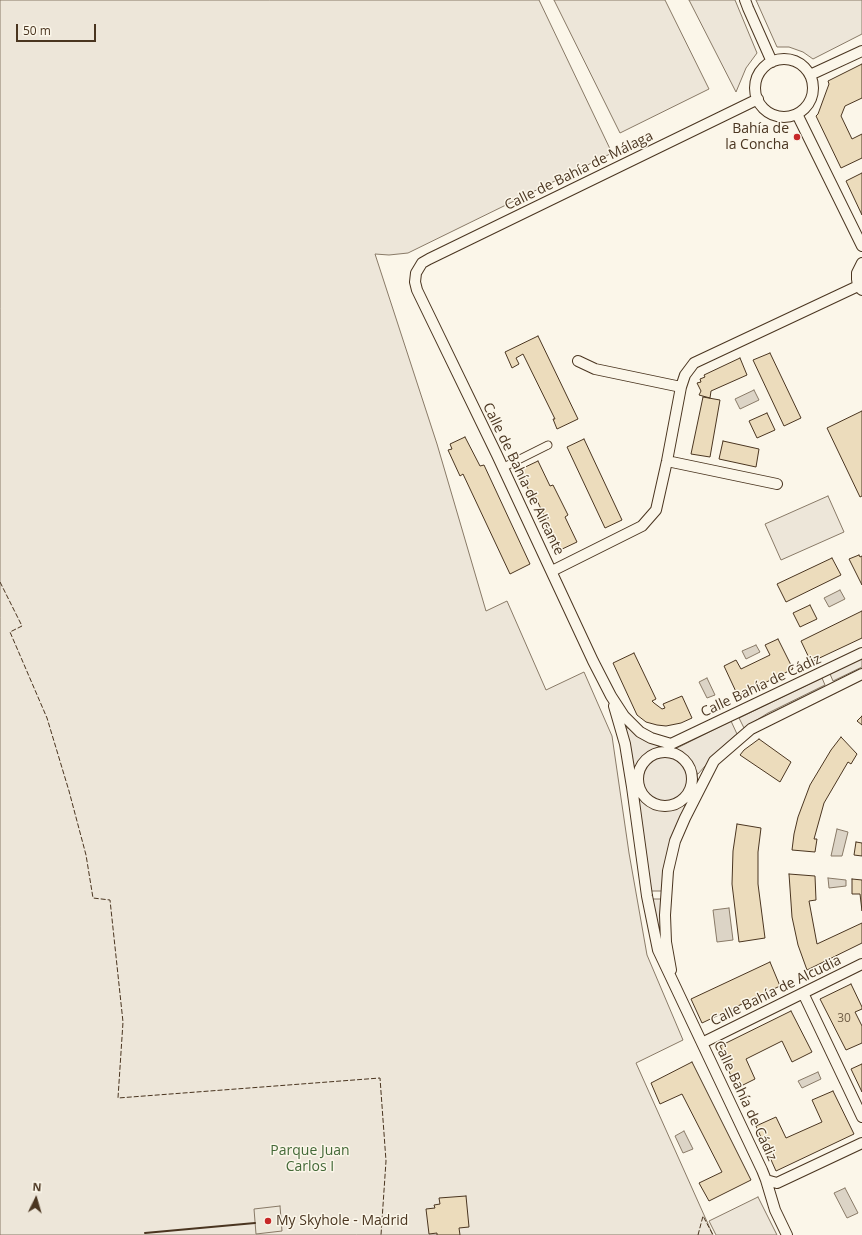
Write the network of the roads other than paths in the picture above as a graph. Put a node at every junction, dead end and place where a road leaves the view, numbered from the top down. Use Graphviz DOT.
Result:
graph roads {
  1 [pos="745,0"];
  2 [pos="862,51"];
  3 [pos="772,62"];
  4 [pos="810,75"];
  5 [pos="758,99"];
  6 [pos="797,114"];
  7 [pos="862,246"];
  8 [pos="862,263"];
  9 [pos="416,273"];
  10 [pos="860,288"];
  11 [pos="578,361"];
  12 [pos="681,387"];
  13 [pos="548,445"];
  14 [pos="667,461"];
  15 [pos="502,468"];
  16 [pos="777,484"];
  17 [pos="552,571"];
  18 [pos="862,653"];
  19 [pos="862,674"];
  20 [pos="611,696"];
  21 [pos="671,748"];
  22 [pos="636,786"];
  23 [pos="693,794"];
  24 [pos="862,964"];
  25 [pos="672,980"];
  26 [pos="803,993"];
  27 [pos="702,1043"];
  28 [pos="862,1117"];
  29 [pos="862,1143"];
  30 [pos="766,1180"];
  31 [pos="787,1235"];
  1 -- 3 [label="street"];
  2 -- 4 [label="street"];
  3 -- 4 [label="street"];
  3 -- 5 [label="street"];
  4 -- 6 [label="street"];
  5 -- 6 [label="street"];
  5 -- 9 [label="street, Calle de Bahía de Málaga"];
  6 -- 7 [label="street"];
  8 -- 10 [label="street"];
  9 -- 15 [label="street, Calle de Bahía de Alicante"];
  10 -- 12 [label="street"];
  11 -- 12 [label="street"];
  12 -- 14 [label="street"];
  13 -- 15 [label="street"];
  14 -- 16 [label="street"];
  14 -- 17 [label="street"];
  15 -- 17 [label="street, Calle de Bahía de Alicante"];
  17 -- 20 [label="street, Calle de Bahía de Alicante"];
  18 -- 21 [label="street, Calle Bahía de Cádiz"];
  19 -- 23 [label="street, Calle Bahía de Cádiz"];
  20 -- 21 [label="street, Calle de Bahía de Alicante"];
  20 -- 22 [label="street, Calle de Bahía de Alicante"];
  21 -- 22 [label="street"];
  21 -- 23 [label="street"];
  22 -- 23 [label="street"];
  22 -- 25 [label="street, Calle Bahía de Cádiz"];
  23 -- 25 [label="street, Calle Bahía de Cádiz"];
  24 -- 26 [label="street, Calle Bahía de Alcudia"];
  25 -- 27 [label="street, Calle Bahía de Cádiz"];
  26 -- 27 [label="street, Calle Bahía de Alcudia"];
  26 -- 28 [label="street"];
  27 -- 30 [label="street, Calle Bahía de Cádiz"];
  29 -- 30 [label="street"];
  30 -- 31 [label="street, Calle Bahía de Cádiz"];
}
